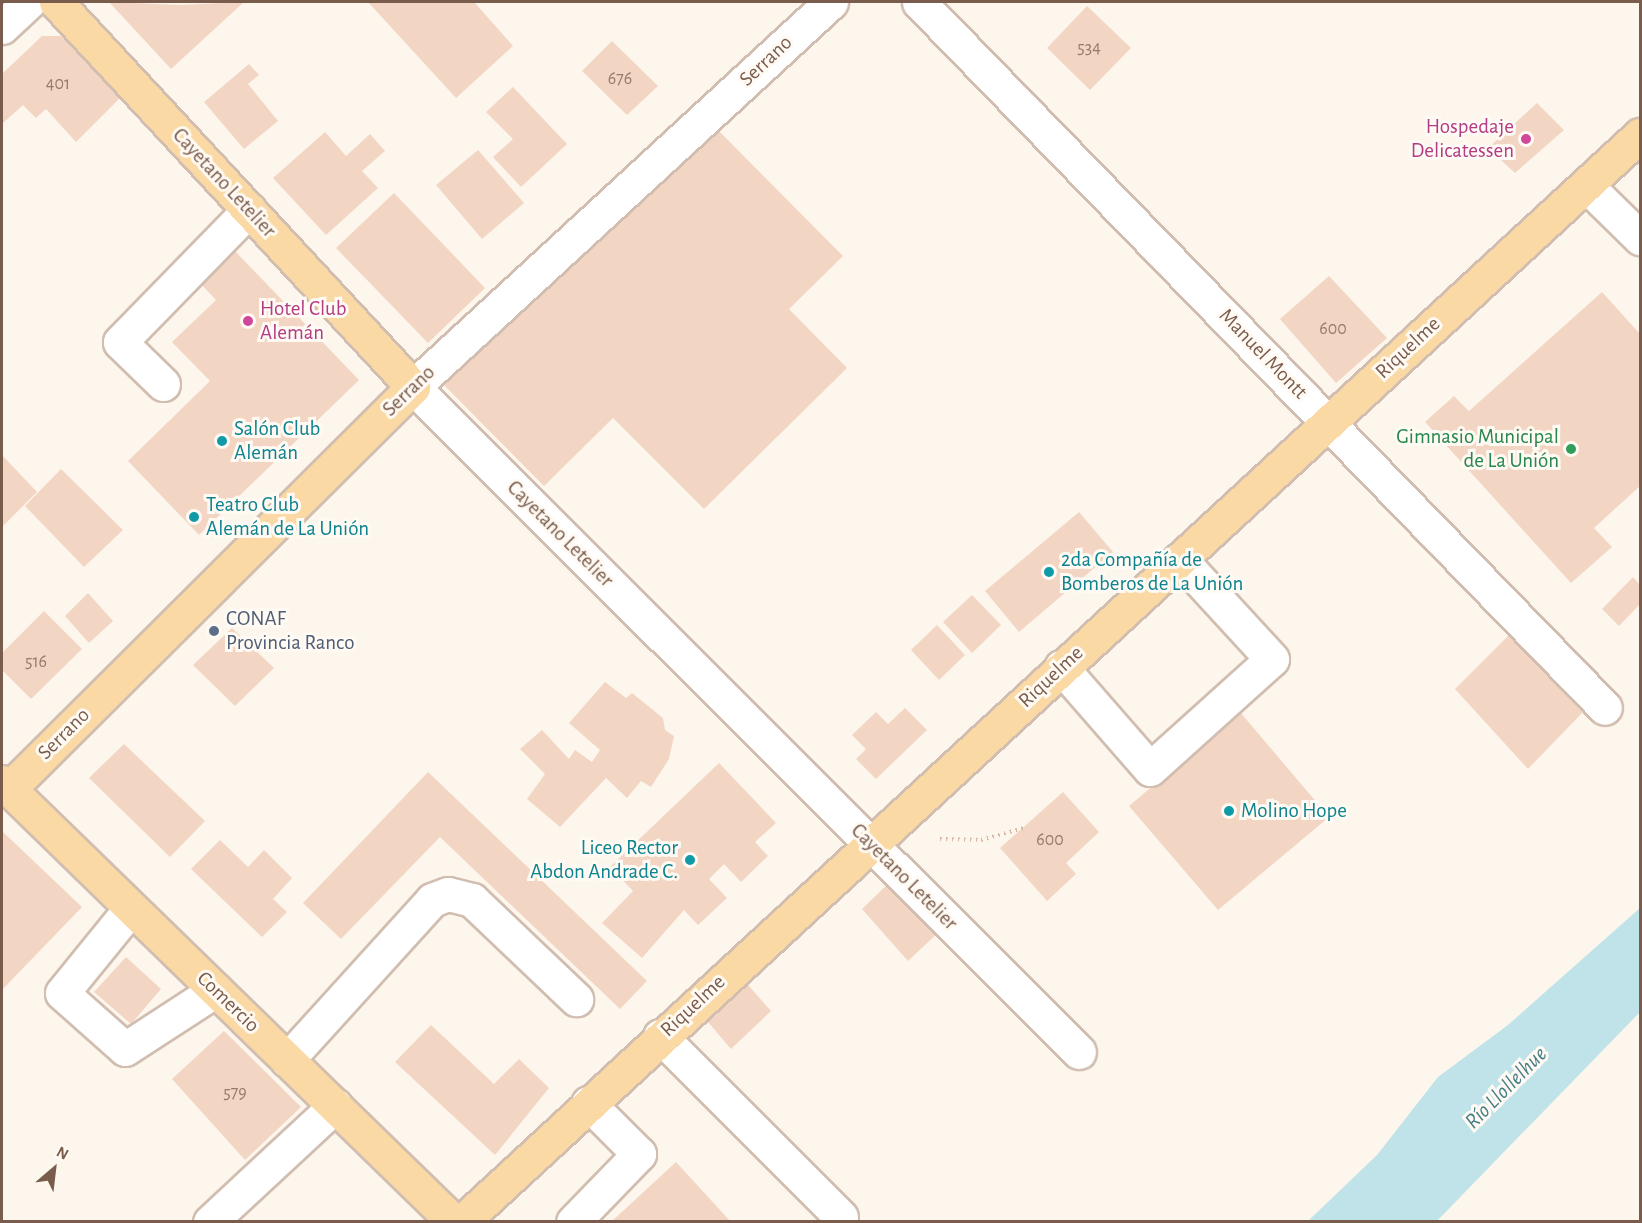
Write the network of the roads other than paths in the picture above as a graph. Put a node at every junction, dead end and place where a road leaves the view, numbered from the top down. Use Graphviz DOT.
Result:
graph roads {
  1 [pos="29,2"];
  2 [pos="56,2"];
  3 [pos="831,2"];
  4 [pos="919,2"];
  5 [pos="2,27"];
  6 [pos="1641,135"];
  7 [pos="1586,185"];
  8 [pos="249,210"];
  9 [pos="1641,238"];
  10 [pos="163,384"];
  11 [pos="412,387"];
  12 [pos="1329,421"];
  13 [pos="1180,559"];
  14 [pos="1062,667"];
  15 [pos="1605,708"];
  16 [pos="4,789"];
  17 [pos="871,844"];
  18 [pos="131,908"];
  19 [pos="216,990"];
  20 [pos="576,999"];
  21 [pos="660,1036"];
  22 [pos="1079,1052"];
  23 [pos="287,1060"];
  24 [pos="588,1103"];
  25 [pos="335,1106"];
  26 [pos="840,1217"];
  27 [pos="210,1221"];
  28 [pos="454,1221"];
  29 [pos="462,1221"];
  30 [pos="573,1221"];
  1 -- 5 [label="street"];
  2 -- 8 [label="main road, Cayetano Letelier"];
  3 -- 11 [label="street, Serrano"];
  4 -- 12 [label="street, Manuel Montt"];
  6 -- 7 [label="main road, Riquelme"];
  7 -- 9 [label="street"];
  7 -- 12 [label="main road, Riquelme"];
  8 -- 10 [label="street"];
  8 -- 11 [label="main road, Cayetano Letelier"];
  11 -- 16 [label="main road, Serrano"];
  11 -- 17 [label="street, Cayetano Letelier"];
  12 -- 13 [label="main road, Riquelme"];
  12 -- 15 [label="street, Manuel Montt"];
  13 -- 14 [label="main road, Riquelme"];
  13 -- 14 [label="street"];
  14 -- 17 [label="main road, Riquelme"];
  16 -- 18 [label="main road, Comercio"];
  17 -- 21 [label="main road, Riquelme"];
  17 -- 22 [label="street, Cayetano Letelier"];
  18 -- 19 [label="main road, Comercio"];
  18 -- 19 [label="street"];
  19 -- 23 [label="main road, Comercio"];
  20 -- 23 [label="street"];
  21 -- 24 [label="main road, Riquelme"];
  21 -- 26 [label="street"];
  23 -- 25 [label="main road, Comercio"];
  24 -- 29 [label="main road, Riquelme"];
  24 -- 30 [label="street"];
  25 -- 27 [label="street"];
  25 -- 28 [label="main road, Comercio"];
}
